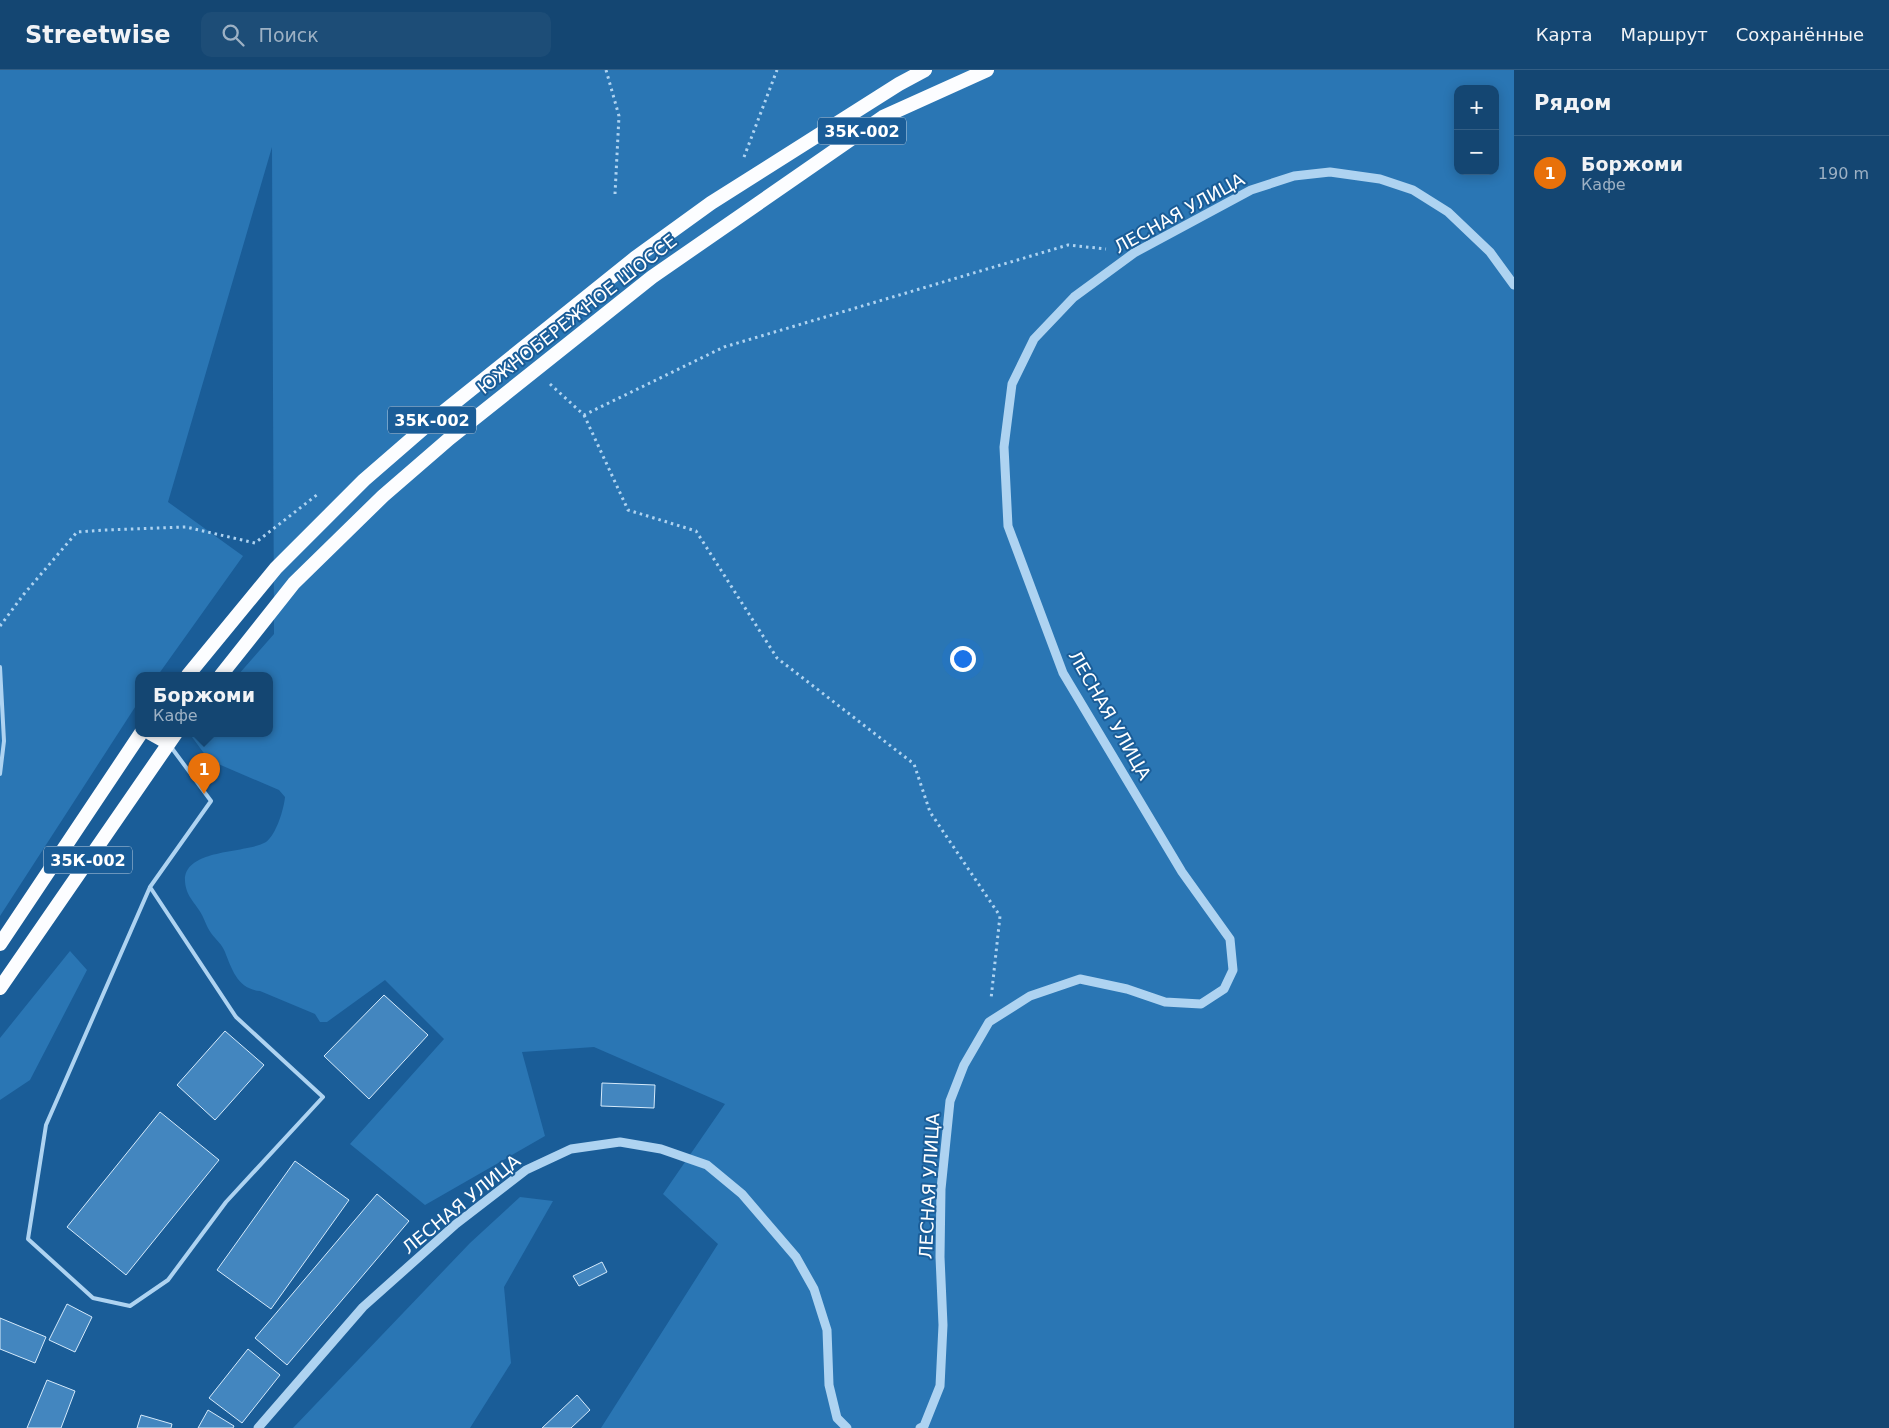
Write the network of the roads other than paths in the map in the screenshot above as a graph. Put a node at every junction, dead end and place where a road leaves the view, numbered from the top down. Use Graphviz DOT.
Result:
graph roads {
  1 [pos="925,70"];
  2 [pos="987,70"];
  3 [pos="1514,285"];
  4 [pos="0,667"];
  5 [pos="190,672"];
  6 [pos="223,672"];
  7 [pos="138,737"];
  8 [pos="172,738"];
  9 [pos="0,774"];
  10 [pos="150,887"];
  11 [pos="0,944"];
  12 [pos="0,988"];
  13 [pos="258,1428"];
  14 [pos="847,1428"];
  15 [pos="920,1428"];
  1 -- 5 [label="highway, ЮЖНОБЕРЕЖНОЕ ШОССЕ / 35К-002"];
  2 -- 6 [label="highway, ЮЖНОБЕРЕЖНОЕ ШОССЕ / 35К-002"];
  3 -- 15 [label="street, ЛЕСНАЯ УЛИЦА"];
  4 -- 9 [label="lane"];
  7 -- 11 [label="highway, 35К-002"];
  8 -- 10 [label="lane"];
  8 -- 12 [label="highway, 35К-002"];
  10 -- 10 [label="lane"];
  13 -- 14 [label="street, ЛЕСНАЯ УЛИЦА"];
}
